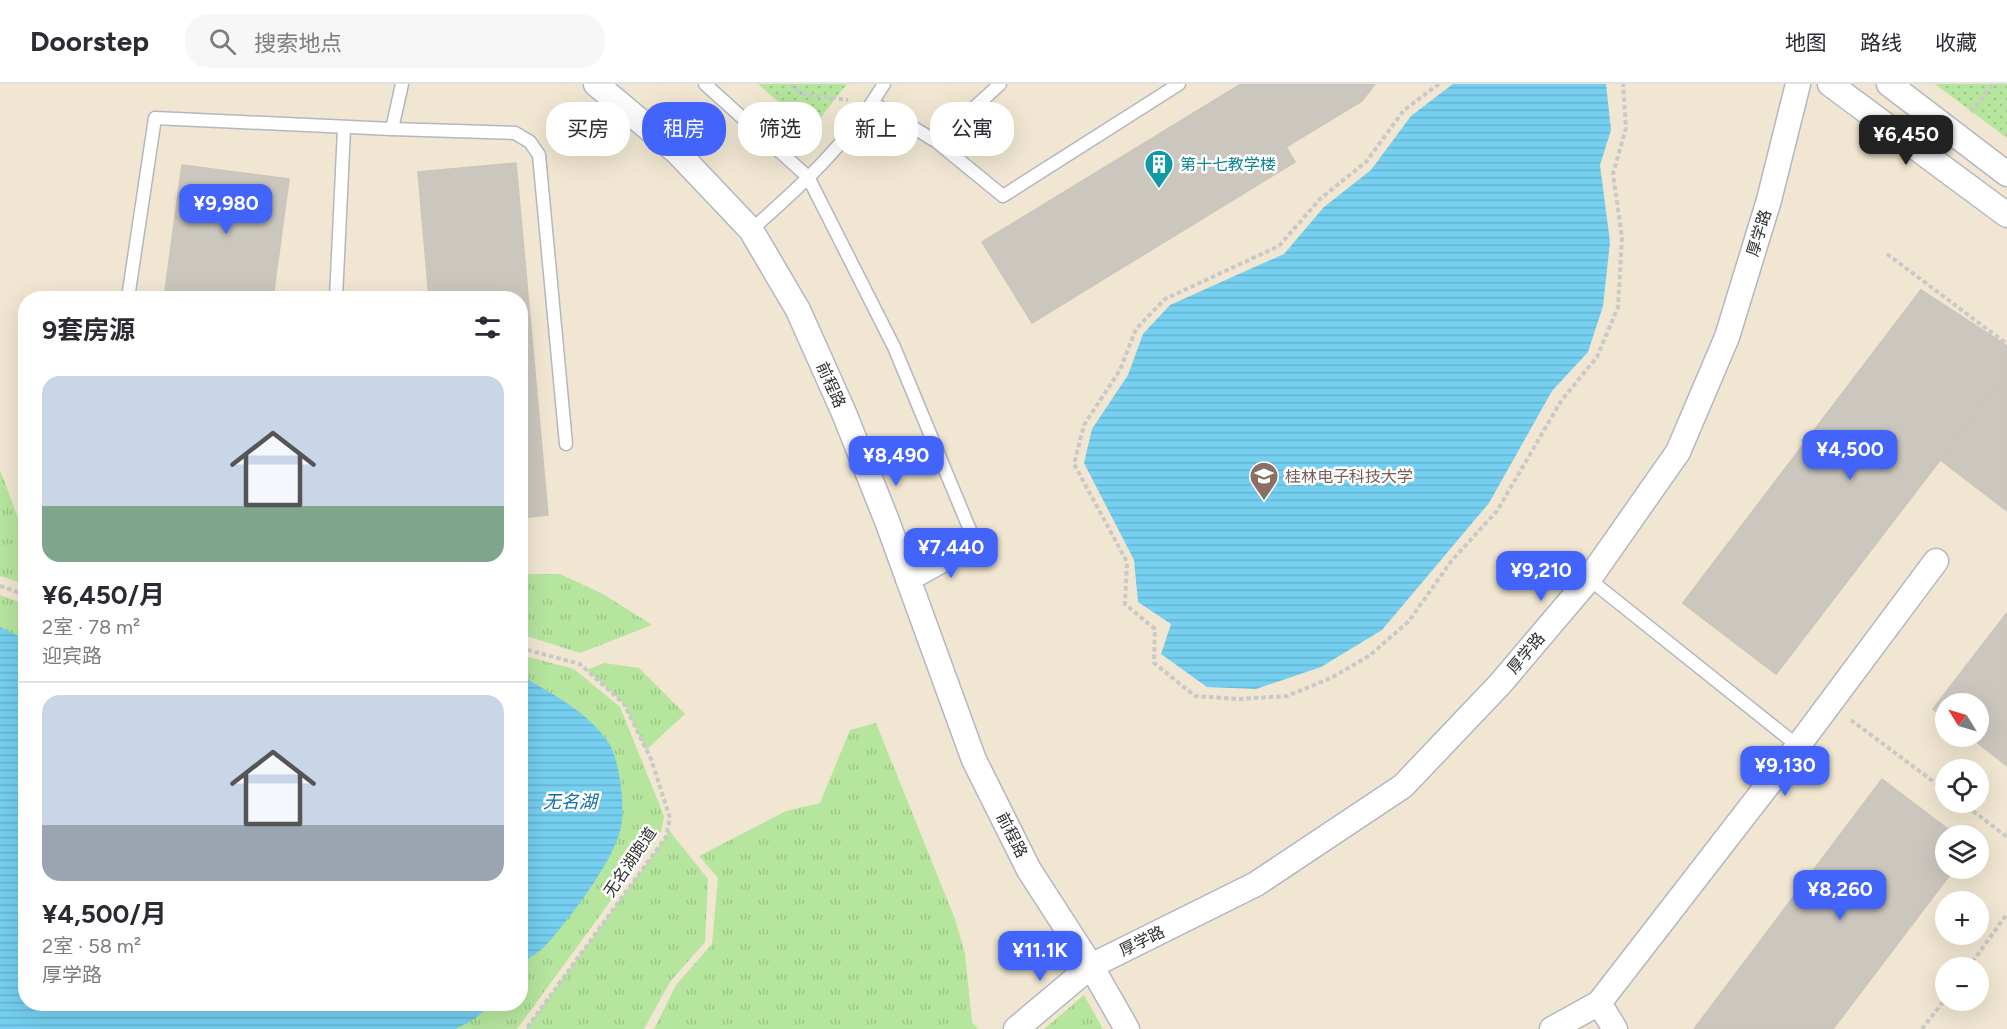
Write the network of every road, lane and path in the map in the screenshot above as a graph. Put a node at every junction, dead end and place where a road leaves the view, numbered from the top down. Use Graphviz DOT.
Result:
graph roads {
  1 [pos="402,84"];
  2 [pos="596,84"];
  3 [pos="705,84"];
  4 [pos="790,84"];
  5 [pos="884,84"];
  6 [pos="1000,84"];
  7 [pos="1179,84"];
  8 [pos="1439,84"];
  9 [pos="1623,84"];
  10 [pos="1798,84"];
  11 [pos="1830,84"];
  12 [pos="1889,84"];
  13 [pos="1993,84"];
  14 [pos="873,102"];
  15 [pos="980,102"];
  16 [pos="344,129"];
  17 [pos="392,129"];
  18 [pos="1954,134"];
  19 [pos="834,151"];
  20 [pos="954,156"];
  21 [pos="2007,174"];
  22 [pos="808,177"];
  23 [pos="2007,215"];
  24 [pos="751,230"];
  25 [pos="1887,254"];
  26 [pos="129,291"];
  27 [pos="336,291"];
  28 [pos="2007,344"];
  29 [pos="566,444"];
  30 [pos="975,542"];
  31 [pos="1936,561"];
  32 [pos="908,579"];
  33 [pos="1589,579"];
  34 [pos="0,586"];
  35 [pos="18,592"];
  36 [pos="528,650"];
  37 [pos="1829,704"];
  38 [pos="1798,746"];
  39 [pos="1935,783"];
  40 [pos="1975,813"];
  41 [pos="2007,837"];
  42 [pos="2007,914"];
  43 [pos="1976,957"];
  44 [pos="1091,966"];
  45 [pos="1599,1003"];
  46 [pos="1936,1011"];
  47 [pos="526,1029"];
  48 [pos="1017,1029"];
  49 [pos="1127,1029"];
  50 [pos="1552,1029"];
  51 [pos="1615,1029"];
  52 [pos="1922,1029"];
  1 -- 17 [label="lane"];
  2 -- 24 [label="street, 前程路"];
  3 -- 22 [label="lane"];
  4 -- 14 [label="path"];
  5 -- 14 [label="lane"];
  6 -- 15 [label="lane"];
  7 -- 20 [label="lane"];
  8 -- 9 [label="path"];
  10 -- 33 [label="street, 厚学路"];
  11 -- 23 [label="street"];
  12 -- 18 [label="street"];
  13 -- 18 [label="path"];
  16 -- 17 [label="lane"];
  16 -- 26 [label="lane"];
  16 -- 27 [label="lane"];
  17 -- 29 [label="lane"];
  18 -- 21 [label="street"];
  19 -- 22 [label="lane"];
  22 -- 24 [label="lane"];
  22 -- 30 [label="lane"];
  24 -- 32 [label="street, 前程路"];
  25 -- 28 [label="path"];
  30 -- 32 [label="street"];
  31 -- 37 [label="street"];
  32 -- 44 [label="street, 前程路"];
  33 -- 38 [label="lane"];
  33 -- 44 [label="street, 厚学路"];
  34 -- 35 [label="path"];
  36 -- 47 [label="path, 无名湖跑道"];
  37 -- 38 [label="street"];
  37 -- 39 [label="path"];
  38 -- 45 [label="street"];
  40 -- 41 [label="path"];
  42 -- 43 [label="path"];
  44 -- 48 [label="street, 厚学路"];
  44 -- 49 [label="street, 前程路"];
  45 -- 50 [label="street"];
  45 -- 51 [label="street"];
  46 -- 52 [label="path"];
}
